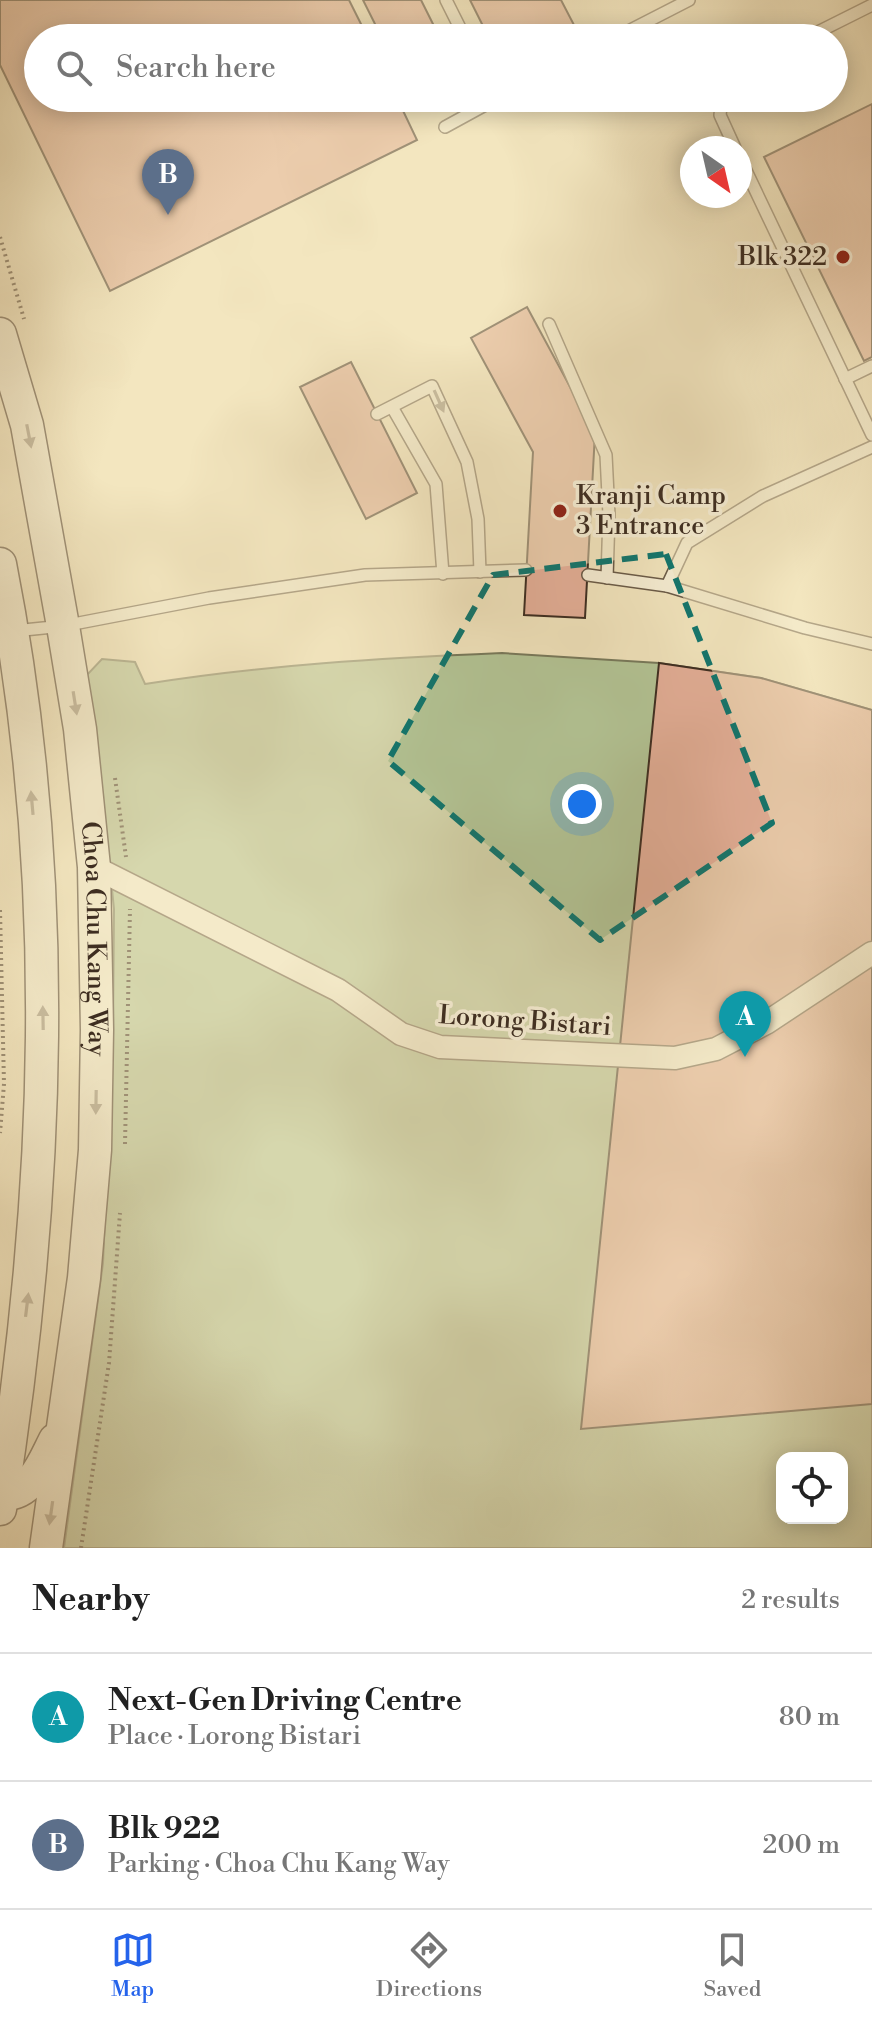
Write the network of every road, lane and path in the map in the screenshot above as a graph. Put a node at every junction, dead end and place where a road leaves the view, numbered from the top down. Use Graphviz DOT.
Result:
graph roads {
  1 [pos="446,0"];
  2 [pos="689,0"];
  3 [pos="872,5"];
  4 [pos="458,24"];
  5 [pos="642,24"];
  6 [pos="834,24"];
  7 [pos="471,112"];
  8 [pos="720,112"];
  9 [pos="445,127"];
  10 [pos="730,136"];
  11 [pos="752,183"];
  12 [pos="549,324"];
  13 [pos="0,334"];
  14 [pos="872,366"];
  15 [pos="845,379"];
  16 [pos="392,407"];
  17 [pos="377,414"];
  18 [pos="872,435"];
  19 [pos="872,447"];
  20 [pos="0,564"];
  21 [pos="526,570"];
  22 [pos="480,572"];
  23 [pos="443,574"];
  24 [pos="588,575"];
  25 [pos="607,578"];
  26 [pos="667,586"];
  27 [pos="63,626"];
  28 [pos="13,632"];
  29 [pos="872,644"];
  30 [pos="94,867"];
  31 [pos="0,910"];
  32 [pos="872,953"];
  33 [pos="0,1133"];
  34 [pos="65,1423"];
  35 [pos="1,1502"];
  36 [pos="46,1548"];
  1 -- 4 [label="lane"];
  2 -- 5 [label="lane"];
  3 -- 6 [label="lane"];
  7 -- 9 [label="lane"];
  8 -- 10 [label="lane"];
  11 -- 15 [label="lane"];
  12 -- 25 [label="lane"];
  13 -- 27 [label="main road, Choa Chu Kang Way, one-way"];
  14 -- 15 [label="lane"];
  15 -- 18 [label="lane"];
  16 -- 17 [label="lane"];
  16 -- 22 [label="lane, one-way"];
  16 -- 23 [label="lane"];
  19 -- 26 [label="lane"];
  20 -- 28 [label="main road, Choa Chu Kang Way"];
  21 -- 22 [label="lane"];
  22 -- 23 [label="lane"];
  23 -- 27 [label="lane"];
  24 -- 25 [label="lane"];
  25 -- 26 [label="lane"];
  26 -- 29 [label="lane"];
  27 -- 28 [label="lane"];
  27 -- 30 [label="main road, Choa Chu Kang Way, one-way"];
  35 -- 28 [label="main road, Choa Chu Kang Way, one-way"];
  30 -- 32 [label="street, Lorong Bistari"];
  30 -- 34 [label="main road, Choa Chu Kang Way, one-way"];
  31 -- 33 [label="path"];
  34 -- 35 [label="main road"];
  34 -- 36 [label="main road, Choa Chu Kang Way, one-way"];
}
